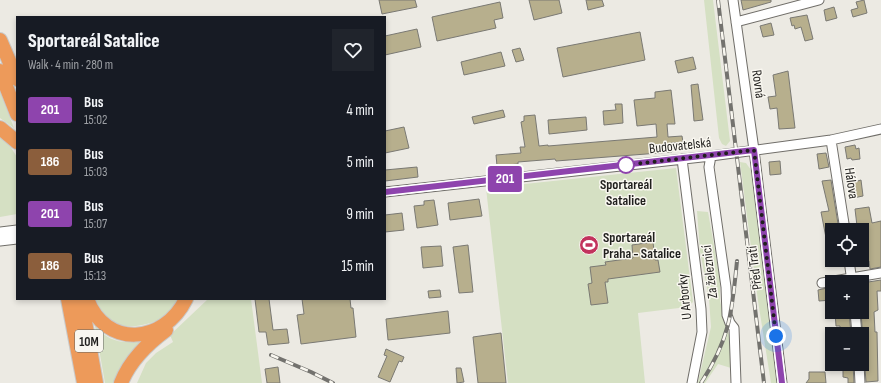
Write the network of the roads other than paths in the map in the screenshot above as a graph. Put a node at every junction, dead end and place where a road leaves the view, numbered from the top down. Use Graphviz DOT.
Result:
graph roads {
  1 [pos="733,0"];
  2 [pos="819,0"];
  3 [pos="736,22"];
  4 [pos="0,40"];
  5 [pos="0,71"];
  6 [pos="16,77"];
  7 [pos="16,111"];
  8 [pos="0,128"];
  9 [pos="881,129"];
  10 [pos="831,140"];
  11 [pos="16,141"];
  12 [pos="754,150"];
  13 [pos="711,156"];
  14 [pos="682,159"];
  15 [pos="386,192"];
  16 [pos="844,223"];
  17 [pos="16,230"];
  18 [pos="0,232"];
  19 [pos="16,239"];
  20 [pos="0,241"];
  21 [pos="881,273"];
  22 [pos="869,276"];
  23 [pos="822,283"];
  24 [pos="825,283"];
  25 [pos="68,300"];
  26 [pos="81,300"];
  27 [pos="87,300"];
  28 [pos="185,300"];
  29 [pos="191,300"];
  30 [pos="859,371"];
  31 [pos="84,383"];
  32 [pos="96,383"];
  33 [pos="121,383"];
  34 [pos="692,383"];
  35 [pos="736,383"];
  36 [pos="782,383"];
  37 [pos="860,383"];
  1 -- 3 [label="street, Rovná"];
  2 -- 3 [label="street"];
  3 -- 12 [label="street, Rovná"];
  4 -- 6 [label="highway"];
  5 -- 7 [label="highway"];
  8 -- 11 [label="highway"];
  9 -- 10 [label="street, Budovatelská"];
  10 -- 12 [label="street, Budovatelská"];
  10 -- 16 [label="street, Hálova"];
  12 -- 13 [label="street, Budovatelská"];
  12 -- 36 [label="street, Před Tratí"];
  13 -- 14 [label="street, Budovatelská"];
  13 -- 35 [label="street, Za železnicí"];
  14 -- 15 [label="street, Budovatelská"];
  14 -- 34 [label="street, U Arborky"];
  17 -- 18 [label="street"];
  19 -- 20 [label="street"];
  21 -- 22 [label="street"];
  23 -- 24 [label="street"];
  25 -- 31 [label="highway, 10M"];
  26 -- 32 [label="highway, 10M"];
  27 -- 28 [label="highway"];
  29 -- 33 [label="highway"];
  30 -- 37 [label="street"];
}
